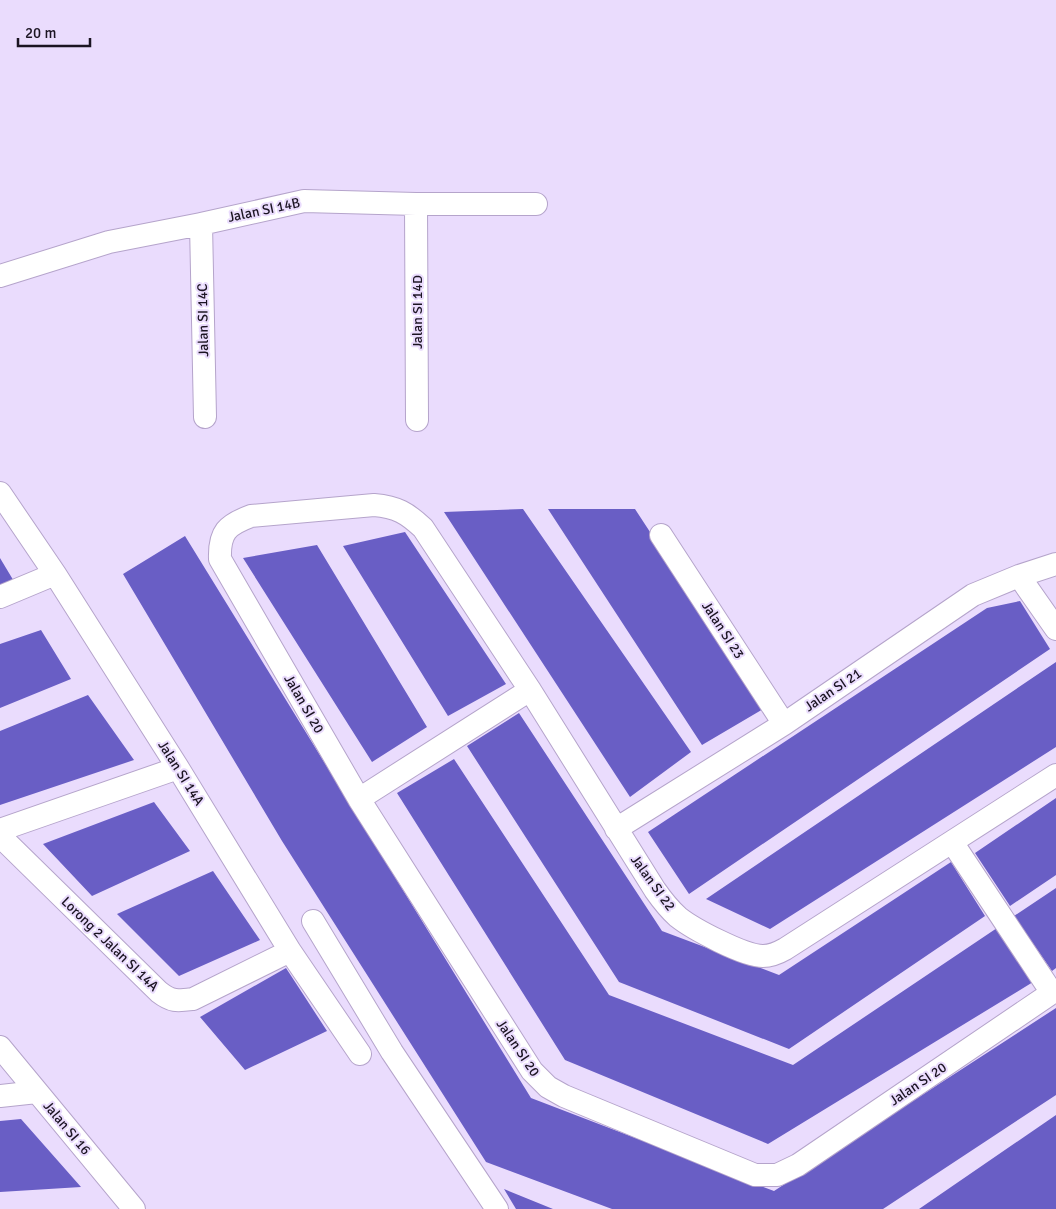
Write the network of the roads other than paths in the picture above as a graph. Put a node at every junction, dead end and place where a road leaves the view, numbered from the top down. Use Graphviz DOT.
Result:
graph roads {
  1 [pos="416,204"];
  2 [pos="536,204"];
  3 [pos="201,224"];
  4 [pos="0,276"];
  5 [pos="205,417"];
  6 [pos="417,420"];
  7 [pos="0,493"];
  8 [pos="661,535"];
  9 [pos="220,559"];
  10 [pos="1056,564"];
  11 [pos="54,574"];
  12 [pos="1019,576"];
  13 [pos="0,598"];
  14 [pos="1056,629"];
  15 [pos="530,690"];
  16 [pos="784,724"];
  17 [pos="178,768"];
  18 [pos="1056,775"];
  19 [pos="359,799"];
  20 [pos="616,829"];
  21 [pos="0,830"];
  22 [pos="0,836"];
  23 [pos="952,842"];
  24 [pos="313,922"];
  25 [pos="290,951"];
  26 [pos="1054,991"];
  27 [pos="0,1047"];
  28 [pos="360,1054"];
  29 [pos="37,1092"];
  30 [pos="0,1096"];
  31 [pos="134,1209"];
  32 [pos="497,1209"];
  1 -- 2 [label="street, Jalan SI 14B"];
  1 -- 3 [label="street, Jalan SI 14B"];
  1 -- 6 [label="street, Jalan SI 14D"];
  3 -- 4 [label="street, Jalan SI 14B"];
  3 -- 5 [label="street, Jalan SI 14C"];
  7 -- 11 [label="street, Jalan SI 14A"];
  8 -- 16 [label="street, Jalan SI 23"];
  9 -- 15 [label="street, Jalan SI 22"];
  9 -- 19 [label="street, Jalan SI 20"];
  10 -- 12 [label="street, Jalan SI 21"];
  11 -- 13 [label="street"];
  11 -- 17 [label="street, Jalan SI 14A"];
  12 -- 14 [label="street"];
  12 -- 16 [label="street, Jalan SI 21"];
  15 -- 19 [label="street"];
  15 -- 20 [label="street, Jalan SI 22"];
  16 -- 20 [label="street, Jalan SI 21"];
  17 -- 21 [label="street"];
  17 -- 25 [label="street, Jalan SI 14A"];
  18 -- 23 [label="street, Jalan SI 22"];
  19 -- 26 [label="street, Jalan SI 20"];
  20 -- 23 [label="street, Jalan SI 22"];
  22 -- 25 [label="street, Lorong 2 Jalan SI 14A"];
  23 -- 26 [label="street"];
  24 -- 32 [label="street"];
  25 -- 28 [label="street, Jalan SI 14A"];
  27 -- 29 [label="street, Jalan SI 16"];
  29 -- 30 [label="street"];
  29 -- 31 [label="street, Jalan SI 16"];
}
